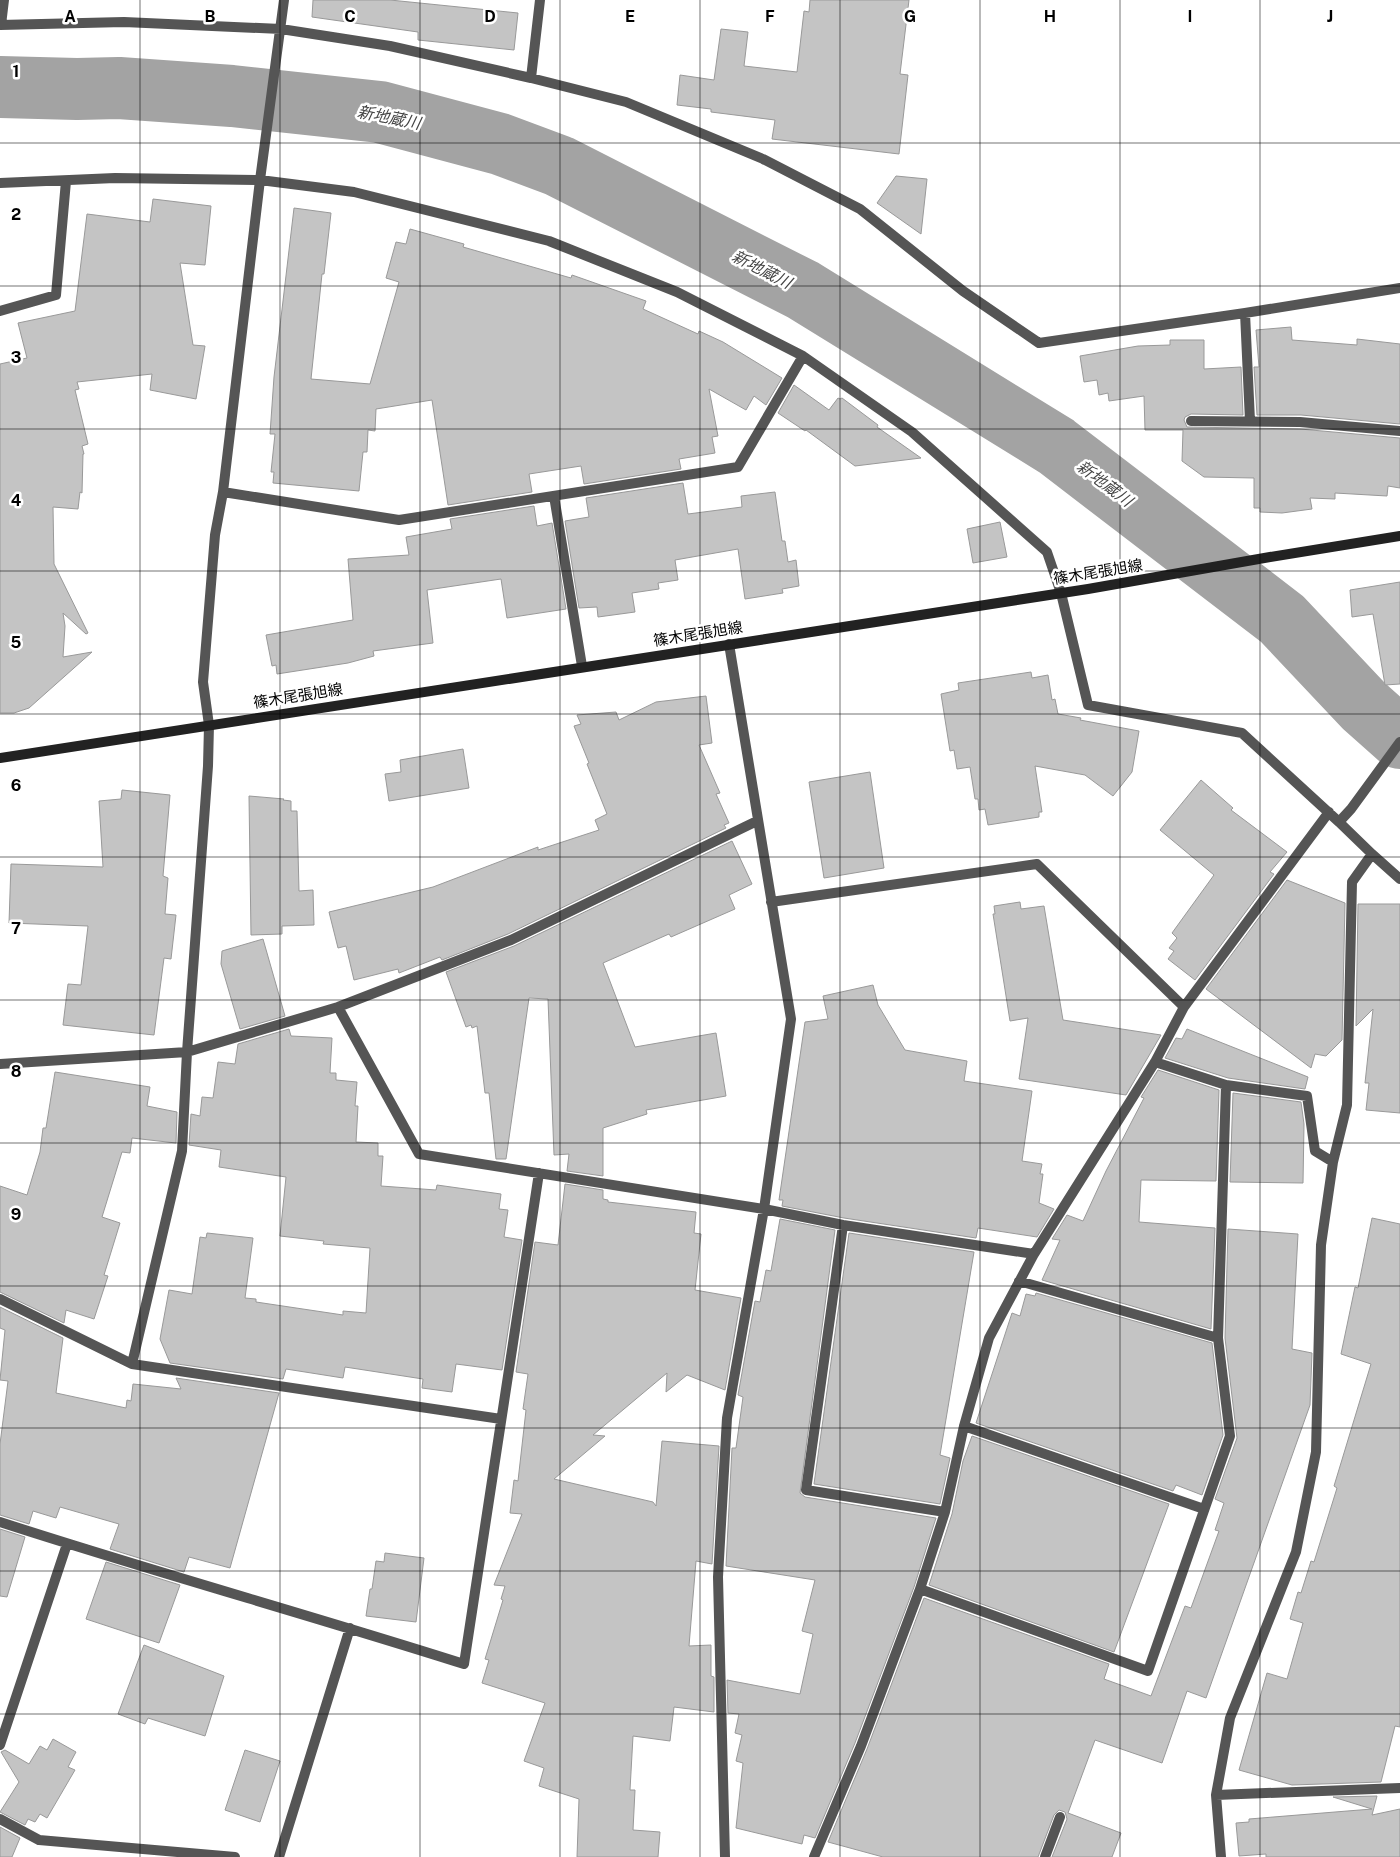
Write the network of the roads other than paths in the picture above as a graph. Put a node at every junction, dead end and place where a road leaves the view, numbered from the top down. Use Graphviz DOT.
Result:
graph roads {
  1 [pos="4,0"];
  2 [pos="284,0"];
  3 [pos="540,0"];
  4 [pos="1,25"];
  5 [pos="281,29"];
  6 [pos="531,78"];
  7 [pos="260,180"];
  8 [pos="66,181"];
  9 [pos="0,183"];
  10 [pos="1400,288"];
  11 [pos="0,311"];
  12 [pos="1245,313"];
  13 [pos="803,356"];
  14 [pos="1191,421"];
  15 [pos="1250,421"];
  16 [pos="1400,430"];
  17 [pos="223,492"];
  18 [pos="554,496"];
  19 [pos="1400,536"];
  20 [pos="1061,593"];
  21 [pos="729,644"];
  22 [pos="582,666"];
  23 [pos="209,725"];
  24 [pos="1400,742"];
  25 [pos="0,758"];
  26 [pos="1329,812"];
  27 [pos="757,820"];
  28 [pos="1340,822"];
  29 [pos="1372,854"];
  30 [pos="1400,878"];
  31 [pos="771,902"];
  32 [pos="1184,1007"];
  33 [pos="338,1008"];
  34 [pos="187,1052"];
  35 [pos="1155,1062"];
  36 [pos="0,1064"];
  37 [pos="1226,1085"];
  38 [pos="1333,1162"];
  39 [pos="539,1174"];
  40 [pos="764,1209"];
  41 [pos="843,1225"];
  42 [pos="1034,1254"];
  43 [pos="1019,1281"];
  44 [pos="0,1299"];
  45 [pos="1218,1338"];
  46 [pos="132,1364"];
  47 [pos="500,1419"];
  48 [pos="964,1426"];
  49 [pos="1204,1509"];
  50 [pos="945,1512"];
  51 [pos="0,1522"];
  52 [pos="67,1544"];
  53 [pos="920,1589"];
  54 [pos="350,1628"];
  55 [pos="0,1745"];
  56 [pos="1400,1788"];
  57 [pos="1216,1795"];
  58 [pos="1060,1816"];
  59 [pos="0,1819"];
  60 [pos="235,1857"];
  61 [pos="279,1857"];
  62 [pos="725,1857"];
  63 [pos="814,1857"];
  64 [pos="1045,1857"];
  65 [pos="1221,1857"];
  1 -- 4 [label="street"];
  2 -- 5 [label="street"];
  3 -- 6 [label="street"];
  4 -- 5 [label="street"];
  5 -- 6 [label="street"];
  5 -- 7 [label="street"];
  6 -- 12 [label="street"];
  7 -- 8 [label="street"];
  7 -- 13 [label="street"];
  7 -- 17 [label="street"];
  8 -- 9 [label="street"];
  8 -- 11 [label="street"];
  10 -- 12 [label="street"];
  12 -- 15 [label="street"];
  13 -- 18 [label="street"];
  13 -- 20 [label="street"];
  14 -- 15 [label="street"];
  15 -- 16 [label="street"];
  17 -- 18 [label="street"];
  17 -- 23 [label="street"];
  18 -- 22 [label="street"];
  19 -- 20 [label="main road, 篠木尾張旭線"];
  20 -- 21 [label="main road, 篠木尾張旭線"];
  20 -- 26 [label="street"];
  21 -- 22 [label="main road, 篠木尾張旭線"];
  21 -- 27 [label="street"];
  22 -- 23 [label="main road, 篠木尾張旭線"];
  23 -- 25 [label="main road, 篠木尾張旭線"];
  23 -- 34 [label="street"];
  24 -- 28 [label="street"];
  26 -- 28 [label="street"];
  26 -- 32 [label="street"];
  27 -- 31 [label="street"];
  27 -- 33 [label="street"];
  28 -- 29 [label="street"];
  29 -- 30 [label="street"];
  29 -- 38 [label="street"];
  31 -- 32 [label="street"];
  31 -- 40 [label="street"];
  32 -- 35 [label="street"];
  33 -- 34 [label="street"];
  33 -- 39 [label="street"];
  34 -- 36 [label="street"];
  34 -- 46 [label="street"];
  35 -- 37 [label="street"];
  35 -- 42 [label="street"];
  37 -- 38 [label="street"];
  37 -- 45 [label="street"];
  38 -- 57 [label="street"];
  39 -- 40 [label="street"];
  39 -- 47 [label="street"];
  40 -- 41 [label="street"];
  40 -- 62 [label="street"];
  41 -- 42 [label="street"];
  41 -- 50 [label="street"];
  42 -- 43 [label="street"];
  43 -- 45 [label="street"];
  43 -- 48 [label="street"];
  44 -- 46 [label="street"];
  45 -- 49 [label="street"];
  46 -- 47 [label="street"];
  47 -- 54 [label="street"];
  48 -- 49 [label="street"];
  48 -- 50 [label="street"];
  49 -- 53 [label="street"];
  50 -- 53 [label="street"];
  51 -- 52 [label="street"];
  52 -- 54 [label="street"];
  52 -- 55 [label="street"];
  53 -- 63 [label="street"];
  54 -- 61 [label="street"];
  56 -- 57 [label="street"];
  57 -- 65 [label="street"];
  58 -- 64 [label="street"];
  59 -- 60 [label="street"];
}
